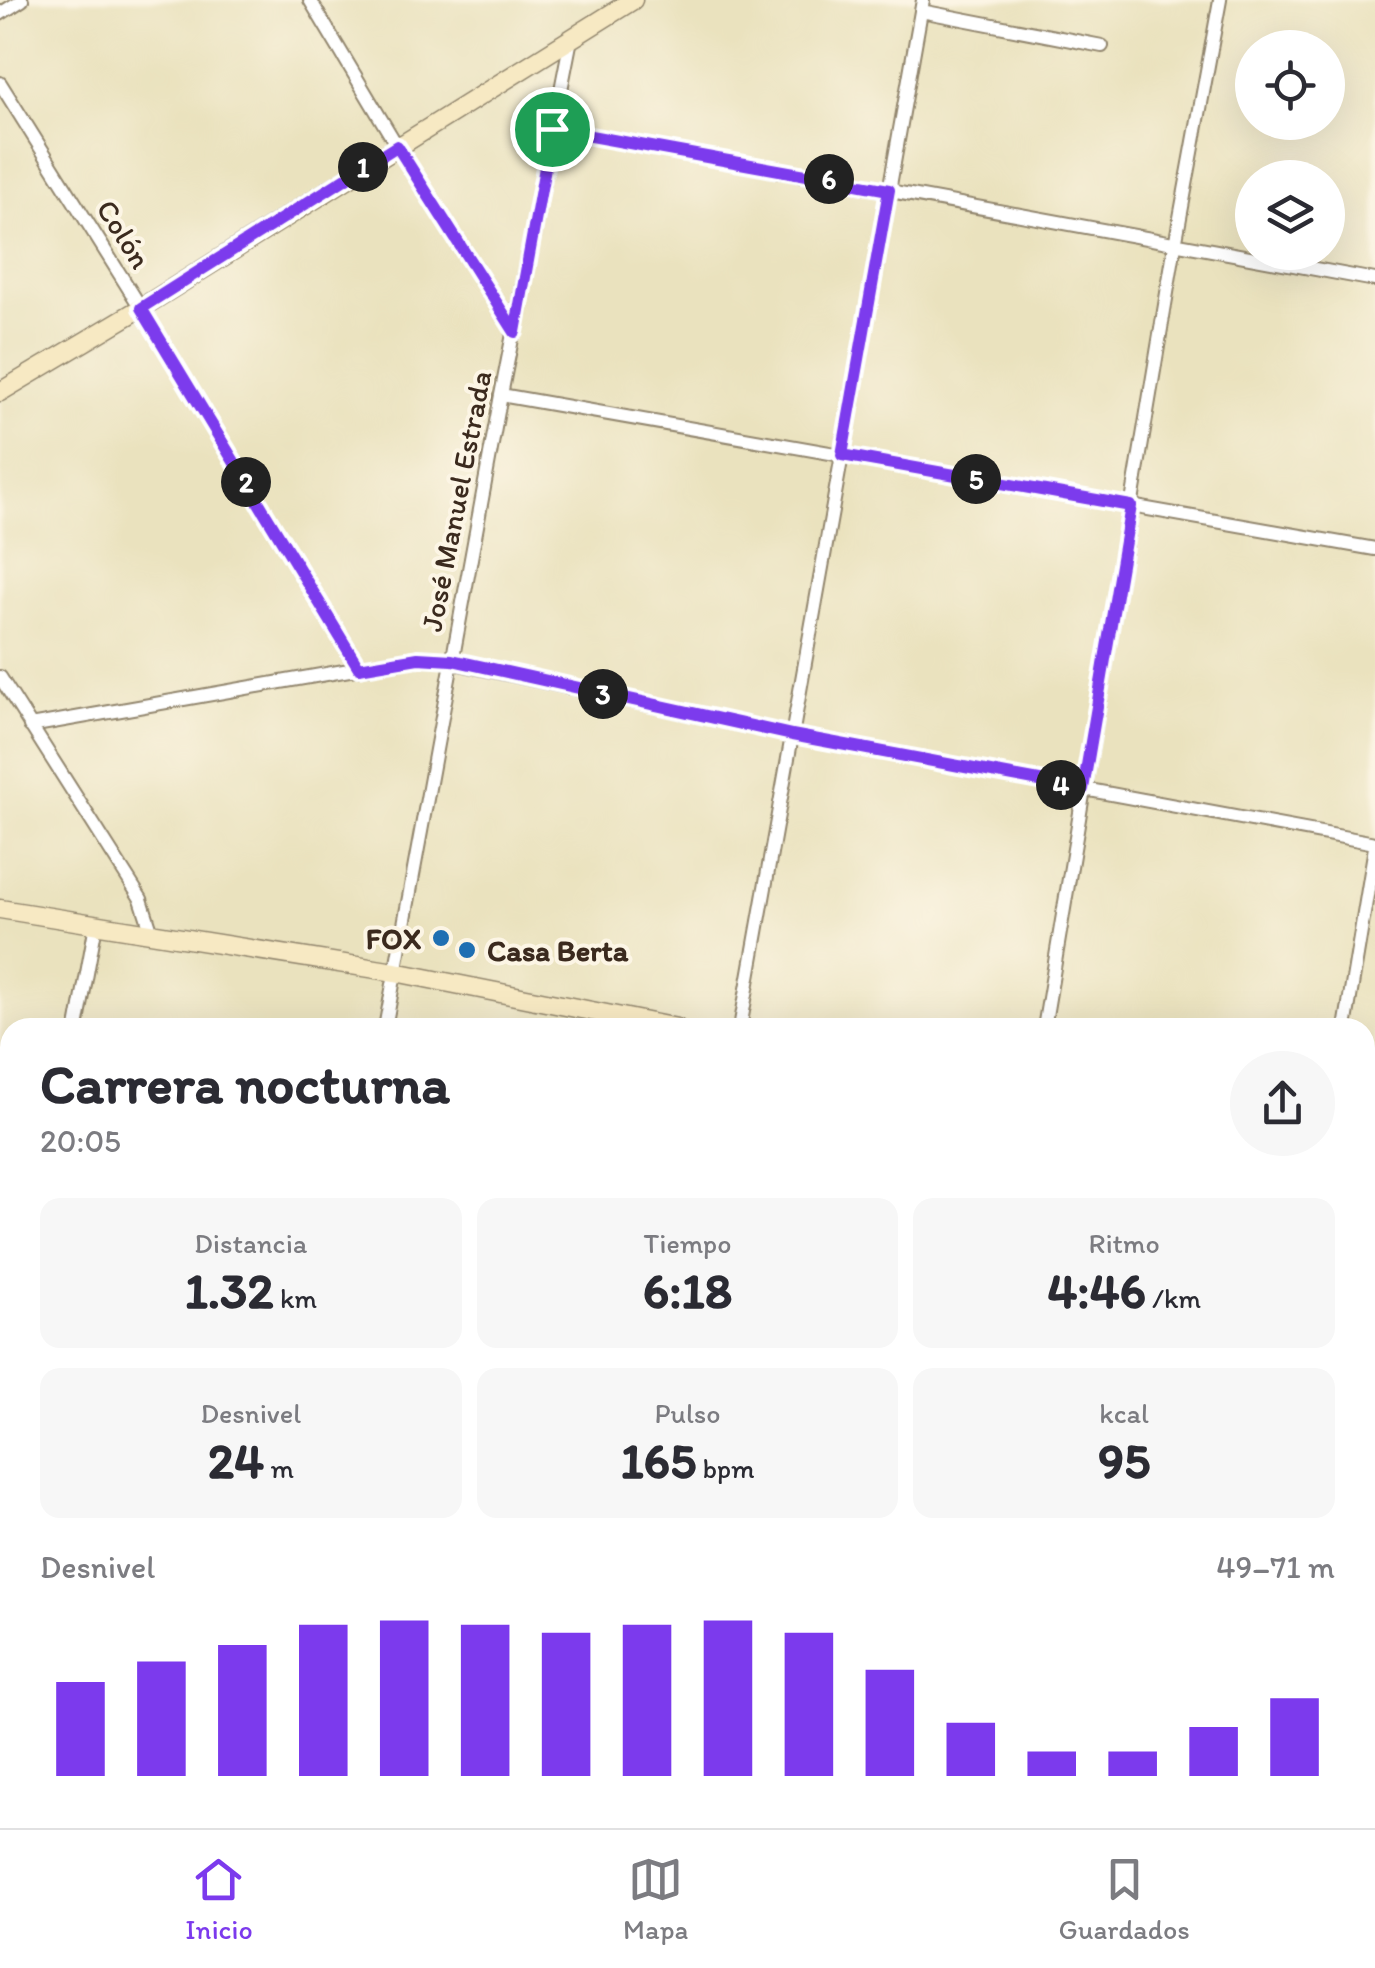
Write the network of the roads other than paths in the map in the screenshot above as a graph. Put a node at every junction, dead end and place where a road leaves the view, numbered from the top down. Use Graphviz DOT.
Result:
graph roads {
  1 [pos="22,0"];
  2 [pos="310,0"];
  3 [pos="632,0"];
  4 [pos="1220,0"];
  5 [pos="922,6"];
  6 [pos="0,14"];
  7 [pos="570,39"];
  8 [pos="1102,46"];
  9 [pos="0,83"];
  10 [pos="552,129"];
  11 [pos="397,146"];
  12 [pos="889,190"];
  13 [pos="1176,244"];
  14 [pos="1375,280"];
  15 [pos="141,308"];
  16 [pos="515,332"];
  17 [pos="0,392"];
  18 [pos="501,395"];
  19 [pos="842,455"];
  20 [pos="1131,506"];
  21 [pos="1375,549"];
  22 [pos="452,660"];
  23 [pos="359,668"];
  24 [pos="0,677"];
  25 [pos="30,726"];
  26 [pos="792,735"];
  27 [pos="1083,789"];
  28 [pos="1375,845"];
  29 [pos="0,909"];
  30 [pos="96,924"];
  31 [pos="152,933"];
  32 [pos="394,972"];
  33 [pos="78,1018"];
  34 [pos="387,1018"];
  35 [pos="626,1018"];
  36 [pos="742,1018"];
  37 [pos="1046,1018"];
  38 [pos="1348,1018"];
  1 -- 6 [label="street"];
  2 -- 11 [label="street"];
  3 -- 7 [label="street"];
  4 -- 13 [label="street"];
  5 -- 8 [label="street"];
  5 -- 12 [label="street"];
  7 -- 10 [label="street, José Manuel Estrada"];
  7 -- 11 [label="street"];
  9 -- 15 [label="street, Colón"];
  10 -- 12 [label="street"];
  10 -- 16 [label="street, José Manuel Estrada"];
  11 -- 15 [label="street"];
  11 -- 16 [label="street"];
  12 -- 13 [label="street"];
  12 -- 19 [label="street"];
  13 -- 14 [label="street"];
  13 -- 20 [label="street"];
  15 -- 17 [label="street"];
  15 -- 23 [label="street, Colón"];
  16 -- 18 [label="street, José Manuel Estrada"];
  18 -- 19 [label="street"];
  18 -- 22 [label="street, José Manuel Estrada"];
  19 -- 20 [label="street"];
  19 -- 26 [label="street"];
  20 -- 21 [label="street"];
  20 -- 27 [label="street"];
  22 -- 23 [label="street"];
  22 -- 26 [label="street"];
  22 -- 32 [label="street, José Manuel Estrada"];
  23 -- 25 [label="street"];
  24 -- 25 [label="street"];
  25 -- 31 [label="street"];
  26 -- 27 [label="street"];
  26 -- 36 [label="street"];
  27 -- 28 [label="street"];
  27 -- 37 [label="street"];
  28 -- 38 [label="street"];
  29 -- 30 [label="street"];
  30 -- 31 [label="street"];
  30 -- 33 [label="street"];
  31 -- 32 [label="street"];
  32 -- 34 [label="street, José Manuel Estrada"];
  32 -- 35 [label="street"];
}
